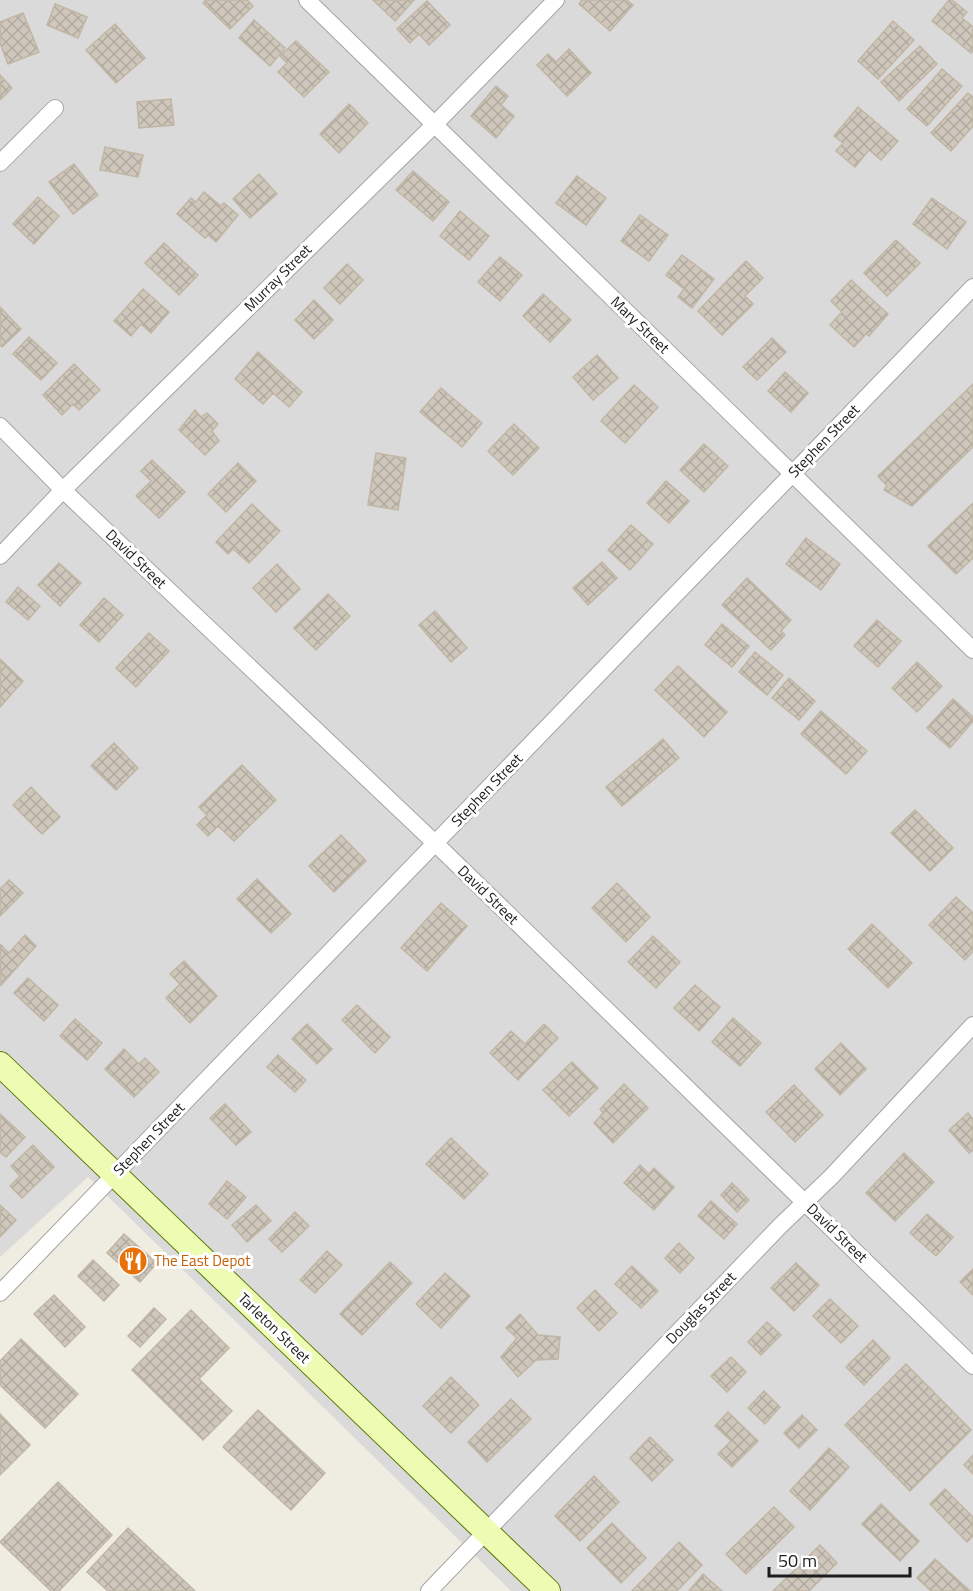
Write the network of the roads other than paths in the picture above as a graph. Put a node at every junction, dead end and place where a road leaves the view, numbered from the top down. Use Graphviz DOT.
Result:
graph roads {
  1 [pos="307,0"];
  2 [pos="556,0"];
  3 [pos="55,108"];
  4 [pos="435,124"];
  5 [pos="0,163"];
  6 [pos="973,287"];
  7 [pos="0,426"];
  8 [pos="792,474"];
  9 [pos="63,490"];
  10 [pos="0,556"];
  11 [pos="973,650"];
  12 [pos="435,843"];
  13 [pos="973,1024"];
  14 [pos="0,1064"];
  15 [pos="114,1175"];
  16 [pos="805,1203"];
  17 [pos="0,1293"];
  18 [pos="973,1366"];
  19 [pos="487,1531"];
  20 [pos="429,1591"];
  21 [pos="548,1591"];
  1 -- 4 [label="street, Mary Street"];
  2 -- 4 [label="street, Murray Street"];
  3 -- 5 [label="street"];
  4 -- 8 [label="street, Mary Street"];
  4 -- 9 [label="street, Murray Street"];
  6 -- 8 [label="street, Stephen Street"];
  7 -- 9 [label="street, David Street"];
  8 -- 11 [label="street, Mary Street"];
  8 -- 12 [label="street, Stephen Street"];
  9 -- 10 [label="street, Murray Street"];
  9 -- 12 [label="street, David Street"];
  12 -- 15 [label="street, Stephen Street"];
  12 -- 16 [label="street, David Street"];
  13 -- 16 [label="street, Douglas Street"];
  14 -- 15 [label="main road, Tarleton Street"];
  15 -- 17 [label="street, Stephen Street"];
  15 -- 19 [label="main road, Tarleton Street"];
  16 -- 18 [label="street, David Street"];
  16 -- 19 [label="street, Douglas Street"];
  19 -- 20 [label="street, Douglas Street"];
  19 -- 21 [label="main road, Tarleton Street"];
}
